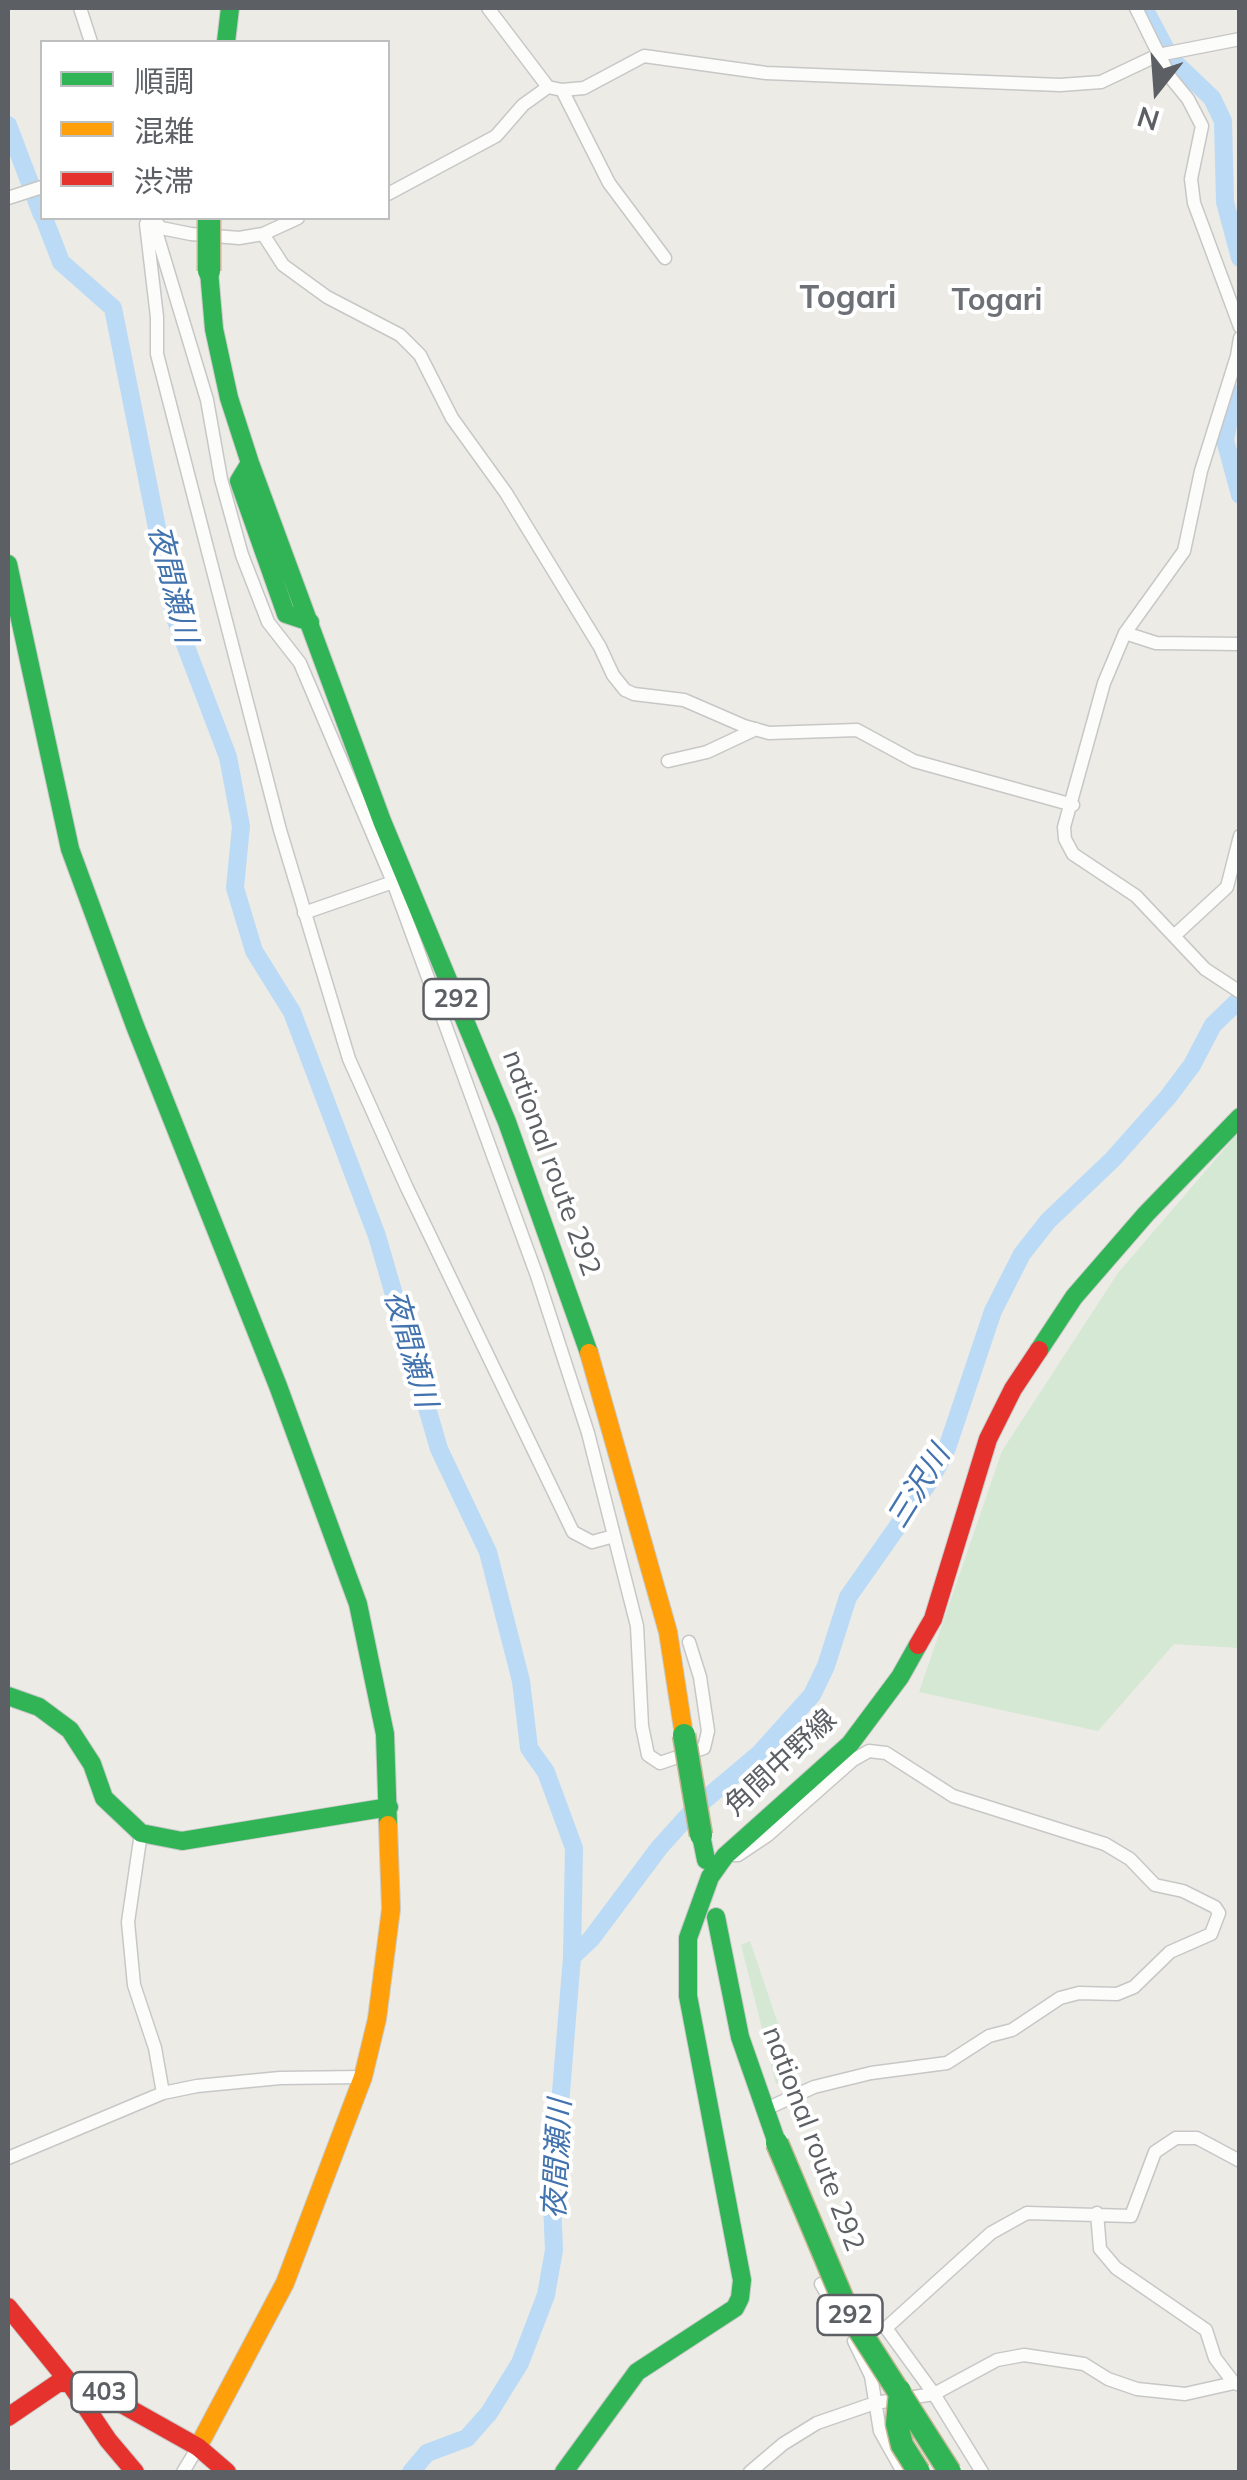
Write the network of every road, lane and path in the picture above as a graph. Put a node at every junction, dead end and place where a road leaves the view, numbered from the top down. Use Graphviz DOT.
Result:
graph roads {
  1 [pos="80,8"];
  2 [pos="222,8"];
  3 [pos="230,8"];
  4 [pos="488,8"];
  5 [pos="1136,8"];
  6 [pos="1240,39"];
  7 [pos="89,40"];
  8 [pos="225,40"];
  9 [pos="225,40"];
  10 [pos="1158,55"];
  11 [pos="555,88"];
  12 [pos="40,189"];
  13 [pos="390,193"];
  14 [pos="8,198"];
  15 [pos="150,220"];
  16 [pos="153,220"];
  17 [pos="154,220"];
  18 [pos="209,220"];
  19 [pos="294,220"];
  20 [pos="263,234"];
  21 [pos="665,258"];
  22 [pos="1238,317"];
  23 [pos="1240,338"];
  24 [pos="8,564"];
  25 [pos="1125,633"];
  26 [pos="1240,644"];
  27 [pos="756,729"];
  28 [pos="668,761"];
  29 [pos="1073,805"];
  30 [pos="1240,836"];
  31 [pos="393,882"];
  32 [pos="304,914"];
  33 [pos="1174,936"];
  34 [pos="1240,992"];
  35 [pos="1240,1117"];
  36 [pos="614,1536"];
  37 [pos="689,1642"];
  38 [pos="8,1696"];
  39 [pos="389,1806"];
  40 [pos="140,1833"];
  41 [pos="716,1858"];
  42 [pos="716,1917"];
  43 [pos="363,2077"];
  44 [pos="163,2094"];
  45 [pos="766,2109"];
  46 [pos="8,2158"];
  47 [pos="1240,2161"];
  48 [pos="1097,2214"];
  49 [pos="823,2254"];
  50 [pos="821,2284"];
  51 [pos="8,2307"];
  52 [pos="69,2382"];
  53 [pos="1236,2384"];
  54 [pos="900,2391"];
  55 [pos="934,2394"];
  56 [pos="875,2402"];
  57 [pos="8,2417"];
  58 [pos="198,2447"];
  59 [pos="223,2468"];
  60 [pos="135,2472"];
  61 [pos="183,2472"];
  62 [pos="564,2472"];
  63 [pos="750,2472"];
  64 [pos="903,2472"];
  65 [pos="919,2472"];
  66 [pos="950,2472"];
  67 [pos="967,2472"];
  68 [pos="982,2472"];
  1 -- 7 [label="street"];
  2 -- 8 [label="main road"];
  3 -- 9 [label="main road"];
  4 -- 11 [label="street"];
  5 -- 10 [label="street"];
  6 -- 10 [label="street"];
  10 -- 11 [label="street"];
  10 -- 22 [label="street"];
  11 -- 13 [label="street"];
  11 -- 21 [label="street"];
  12 -- 14 [label="street"];
  15 -- 32 [label="street"];
  16 -- 31 [label="street"];
  17 -- 20 [label="street"];
  18 -- 41 [label="main road, national route 292 / 292, bridge"];
  19 -- 20 [label="street"];
  20 -- 27 [label="street"];
  23 -- 25 [label="street"];
  24 -- 39 [label="main road"];
  25 -- 26 [label="street"];
  25 -- 29 [label="street"];
  27 -- 28 [label="street"];
  27 -- 29 [label="street"];
  29 -- 33 [label="street"];
  30 -- 33 [label="street"];
  31 -- 32 [label="street"];
  31 -- 36 [label="street"];
  32 -- 36 [label="street"];
  33 -- 34 [label="street"];
  35 -- 41 [label="main road, 角間中野線"];
  36 -- 37 [label="street"];
  38 -- 40 [label="main road"];
  39 -- 40 [label="main road"];
  39 -- 43 [label="main road"];
  40 -- 44 [label="street"];
  41 -- 45 [label="street"];
  41 -- 62 [label="main road, 角間中野線"];
  42 -- 45 [label="main road, national route 292 / 292"];
  43 -- 44 [label="street"];
  43 -- 58 [label="main road"];
  44 -- 46 [label="street"];
  45 -- 49 [label="main road, national route 292 / 292, bridge"];
  47 -- 48 [label="street"];
  48 -- 53 [label="street"];
  48 -- 55 [label="street"];
  49 -- 54 [label="main road, national route 292 / 292, bridge"];
  49 -- 67 [label="main road, 292, bridge"];
  50 -- 56 [label="street"];
  51 -- 52 [label="main road"];
  52 -- 57 [label="main road, 403"];
  52 -- 58 [label="main road, 403"];
  52 -- 60 [label="main road"];
  53 -- 55 [label="street"];
  54 -- 65 [label="main road, bridge"];
  54 -- 66 [label="main road, national route 292 / 292, bridge"];
  55 -- 56 [label="street"];
  55 -- 68 [label="street"];
  56 -- 63 [label="street"];
  56 -- 64 [label="street"];
  58 -- 59 [label="main road, 403"];
  58 -- 61 [label="street"];
}
